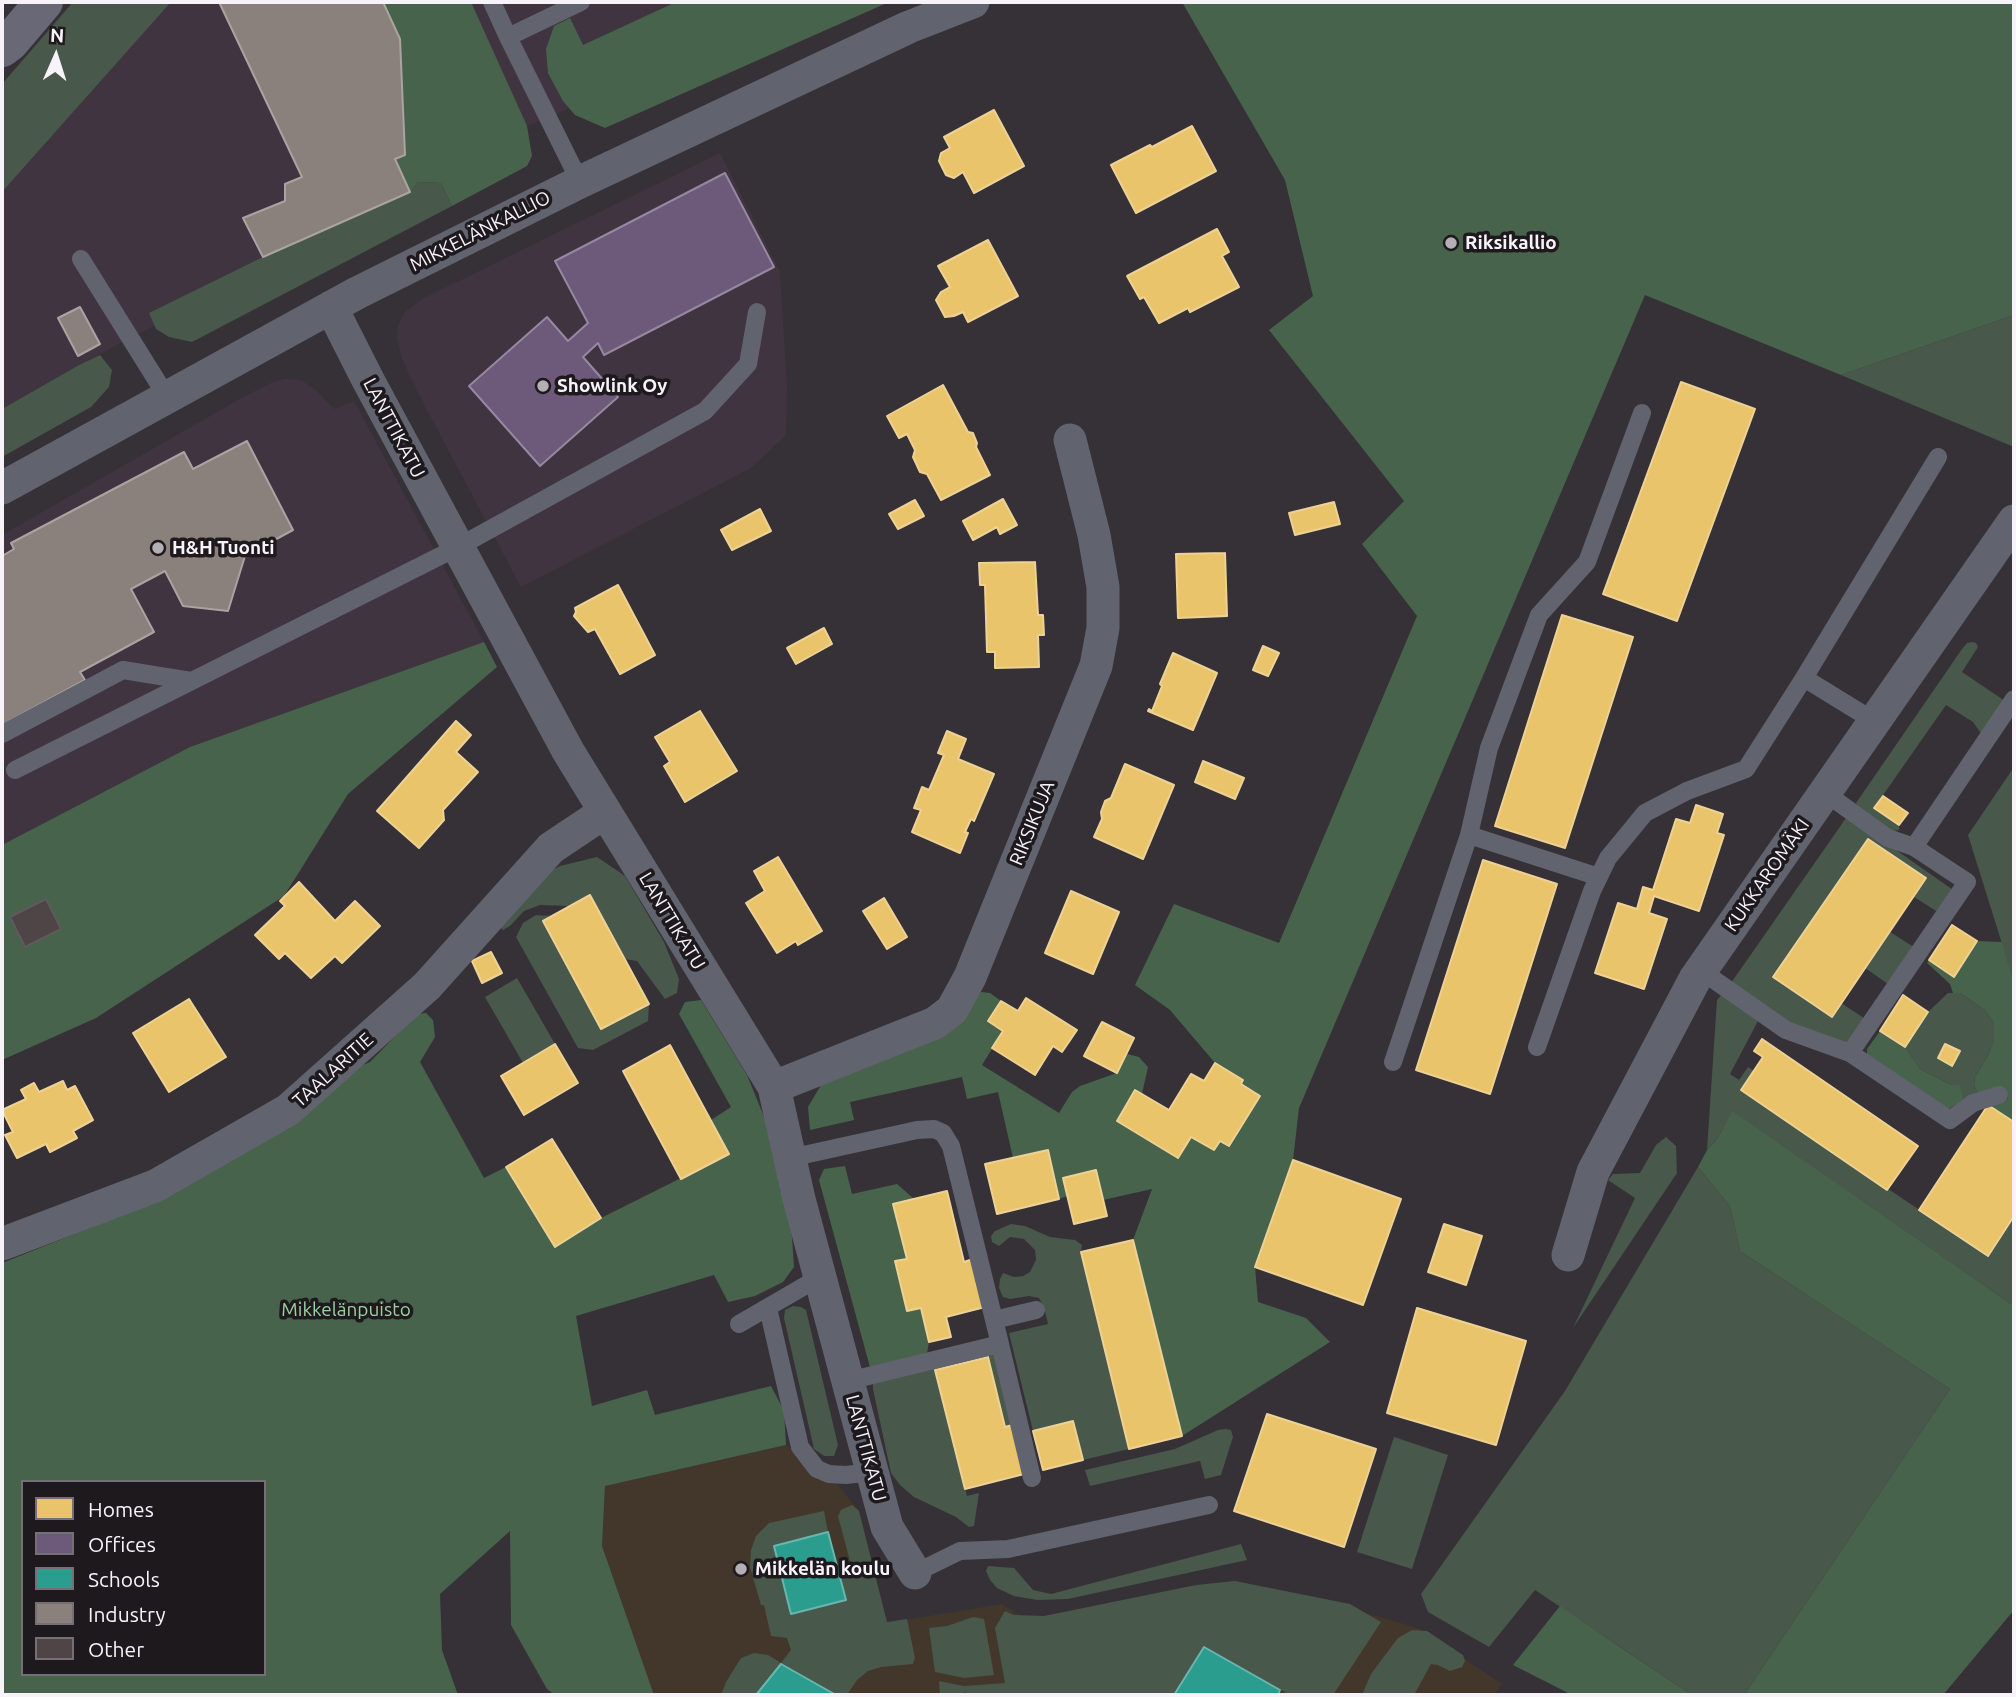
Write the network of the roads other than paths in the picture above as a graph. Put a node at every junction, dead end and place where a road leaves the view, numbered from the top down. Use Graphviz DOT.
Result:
graph roads {
  1 [pos="44,2"];
  2 [pos="492,2"];
  3 [pos="581,2"];
  4 [pos="972,2"];
  5 [pos="508,37"];
  6 [pos="2,48"];
  7 [pos="580,182"];
  8 [pos="81,260"];
  9 [pos="331,307"];
  10 [pos="757,312"];
  11 [pos="167,397"];
  12 [pos="1642,413"];
  13 [pos="1070,440"];
  14 [pos="1938,457"];
  15 [pos="2,488"];
  16 [pos="2014,521"];
  17 [pos="458,547"];
  18 [pos="1804,678"];
  19 [pos="191,681"];
  20 [pos="2014,699"];
  21 [pos="1874,721"];
  22 [pos="2,734"];
  23 [pos="15,770"];
  24 [pos="1824,792"];
  25 [pos="605,812"];
  26 [pos="1469,835"];
  27 [pos="1914,847"];
  28 [pos="1599,877"];
  29 [pos="1700,971"];
  30 [pos="1537,1047"];
  31 [pos="1850,1053"];
  32 [pos="1392,1062"];
  33 [pos="774,1087"];
  34 [pos="1999,1095"];
  35 [pos="790,1158"];
  36 [pos="2,1244"];
  37 [pos="1568,1255"];
  38 [pos="820,1277"];
  39 [pos="768,1308"];
  40 [pos="1036,1310"];
  41 [pos="994,1320"];
  42 [pos="739,1324"];
  43 [pos="1000,1344"];
  44 [pos="848,1381"];
  45 [pos="873,1472"];
  46 [pos="1032,1478"];
  47 [pos="1209,1505"];
  48 [pos="915,1573"];
  1 -- 6 [label="highway"];
  2 -- 5 [label="lane"];
  3 -- 5 [label="lane"];
  4 -- 7 [label="street, MIKKELÄNKALLIO"];
  5 -- 7 [label="lane"];
  7 -- 9 [label="street, MIKKELÄNKALLIO"];
  8 -- 11 [label="lane"];
  9 -- 11 [label="street, MIKKELÄNKALLIO"];
  9 -- 17 [label="street, LANTTIKATU"];
  10 -- 17 [label="lane"];
  11 -- 15 [label="street, MIKKELÄNKALLIO"];
  12 -- 26 [label="lane"];
  13 -- 33 [label="street, RIKSIKUJA"];
  14 -- 18 [label="lane"];
  16 -- 21 [label="street, KUKKAROMÄKI"];
  17 -- 19 [label="lane"];
  17 -- 25 [label="street, LANTTIKATU"];
  18 -- 21 [label="lane"];
  18 -- 28 [label="lane"];
  19 -- 22 [label="lane"];
  19 -- 23 [label="lane"];
  20 -- 27 [label="lane"];
  21 -- 24 [label="street, KUKKAROMÄKI"];
  24 -- 27 [label="lane"];
  24 -- 29 [label="street, KUKKAROMÄKI"];
  25 -- 33 [label="street, LANTTIKATU"];
  25 -- 36 [label="street, TAALARITIE"];
  26 -- 28 [label="lane"];
  26 -- 32 [label="lane"];
  27 -- 31 [label="lane"];
  28 -- 30 [label="lane"];
  29 -- 31 [label="lane"];
  29 -- 37 [label="street, KUKKAROMÄKI"];
  31 -- 34 [label="lane"];
  33 -- 35 [label="street, LANTTIKATU"];
  35 -- 38 [label="street, LANTTIKATU"];
  35 -- 41 [label="lane"];
  38 -- 39 [label="lane"];
  38 -- 44 [label="street, LANTTIKATU"];
  39 -- 42 [label="lane"];
  39 -- 45 [label="lane"];
  40 -- 41 [label="lane"];
  41 -- 43 [label="lane"];
  43 -- 44 [label="lane"];
  43 -- 46 [label="lane"];
  44 -- 45 [label="street, LANTTIKATU"];
  45 -- 48 [label="street, LANTTIKATU"];
  47 -- 48 [label="lane"];
}
